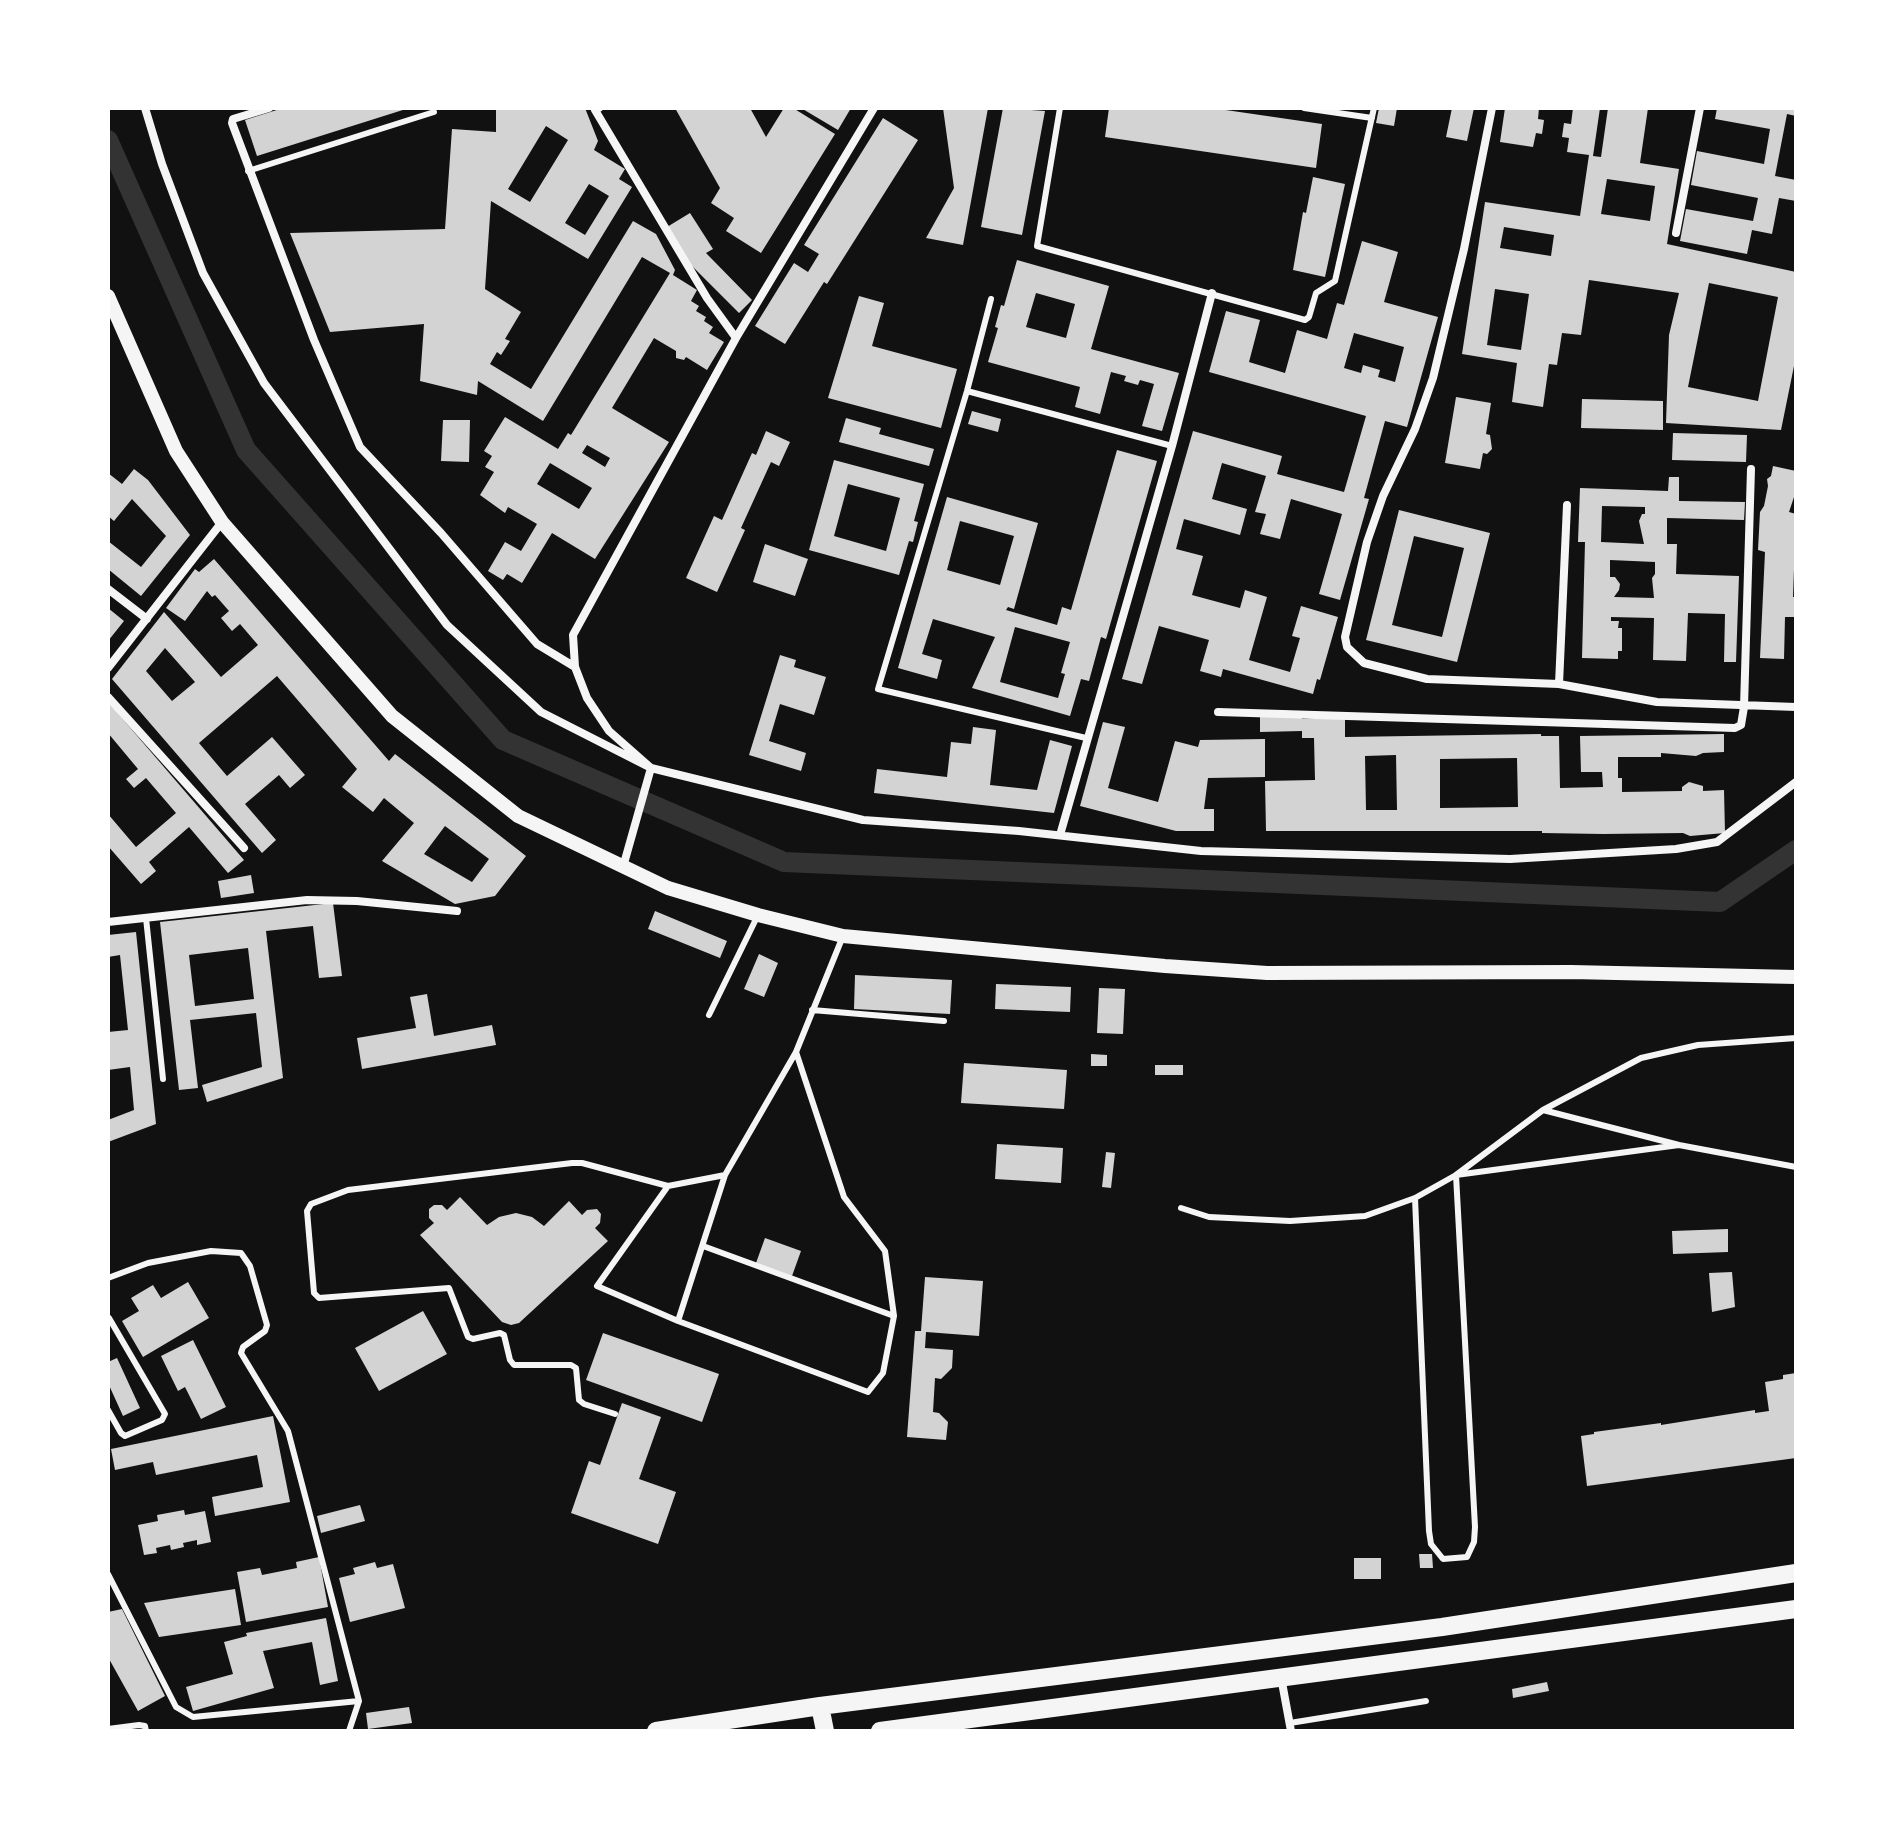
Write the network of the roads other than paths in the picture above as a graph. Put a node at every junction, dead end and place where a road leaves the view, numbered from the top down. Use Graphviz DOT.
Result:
graph roads {
  1 [pos="145,108"];
  2 [pos="269,108"];
  3 [pos="874,108"];
  4 [pos="1060,108"];
  5 [pos="1304,108"];
  6 [pos="1374,108"];
  7 [pos="1492,108"];
  8 [pos="1700,108"];
  9 [pos="596,109"];
  10 [pos="434,112"];
  11 [pos="1372,118"];
  12 [pos="248,171"];
  13 [pos="1676,233"];
  14 [pos="1212,293"];
  15 [pos="108,296"];
  16 [pos="991,299"];
  17 [pos="736,338"];
  18 [pos="967,391"];
  19 [pos="1172,446"];
  20 [pos="1751,469"];
  21 [pos="1567,505"];
  22 [pos="222,522"];
  23 [pos="108,589"];
  24 [pos="147,619"];
  25 [pos="575,667"];
  26 [pos="108,668"];
  27 [pos="1559,684"];
  28 [pos="108,697"];
  29 [pos="1744,707"];
  30 [pos="1796,707"];
  31 [pos="1218,712"];
  32 [pos="1086,738"];
  33 [pos="651,768"];
  34 [pos="1796,782"];
  35 [pos="1060,835"];
  36 [pos="244,848"];
  37 [pos="623,867"];
  38 [pos="457,911"];
  39 [pos="758,915"];
  40 [pos="146,918"];
  41 [pos="108,922"];
  42 [pos="843,936"];
  43 [pos="1796,977"];
  44 [pos="812,1010"];
  45 [pos="709,1015"];
  46 [pos="944,1021"];
  47 [pos="1796,1038"];
  48 [pos="796,1052"];
  49 [pos="163,1079"];
  50 [pos="1543,1110"];
  51 [pos="1679,1145"];
  52 [pos="1796,1167"];
  53 [pos="725,1175"];
  54 [pos="1456,1175"];
  55 [pos="668,1186"];
  56 [pos="1415,1198"];
  57 [pos="1181,1208"];
  58 [pos="703,1246"];
  59 [pos="108,1278"];
  60 [pos="894,1316"];
  61 [pos="108,1318"];
  62 [pos="678,1321"];
  63 [pos="108,1410"];
  64 [pos="615,1414"];
  65 [pos="1796,1573"];
  66 [pos="108,1574"];
  67 [pos="1796,1609"];
  68 [pos="1442,1627"];
  69 [pos="1446,1655"];
  70 [pos="1281,1676"];
  71 [pos="359,1701"];
  72 [pos="1426,1701"];
  73 [pos="820,1706"];
  74 [pos="1290,1727"];
  75 [pos="108,1729"];
  76 [pos="146,1731"];
  77 [pos="349,1731"];
  78 [pos="656,1731"];
  79 [pos="825,1731"];
  80 [pos="880,1731"];
  1 -- 33 [label="street"];
  2 -- 12 [label="street"];
  3 -- 17 [label="street"];
  4 -- 14 [label="lane"];
  5 -- 11 [label="lane"];
  6 -- 11 [label="lane"];
  7 -- 27 [label="street"];
  8 -- 13 [label="street"];
  9 -- 17 [label="street"];
  10 -- 12 [label="lane"];
  11 -- 14 [label="lane"];
  12 -- 25 [label="street"];
  14 -- 19 [label="street"];
  15 -- 22 [label="street"];
  16 -- 18 [label="lane"];
  17 -- 25 [label="street"];
  18 -- 19 [label="lane"];
  18 -- 32 [label="lane"];
  19 -- 32 [label="street"];
  20 -- 29 [label="street"];
  21 -- 27 [label="street"];
  22 -- 24 [label="street"];
  22 -- 37 [label="street"];
  23 -- 24 [label="street"];
  24 -- 26 [label="street"];
  25 -- 33 [label="street"];
  27 -- 29 [label="street"];
  28 -- 36 [label="street"];
  29 -- 30 [label="street"];
  29 -- 31 [label="street"];
  32 -- 35 [label="street"];
  33 -- 35 [label="street"];
  33 -- 37 [label="street"];
  34 -- 35 [label="street"];
  37 -- 39 [label="street"];
  38 -- 40 [label="street"];
  39 -- 42 [label="street"];
  39 -- 45 [label="lane"];
  40 -- 41 [label="street"];
  40 -- 49 [label="lane"];
  42 -- 43 [label="street"];
  42 -- 44 [label="lane"];
  44 -- 46 [label="lane"];
  44 -- 48 [label="lane"];
  47 -- 50 [label="lane"];
  48 -- 53 [label="lane"];
  48 -- 60 [label="lane"];
  50 -- 51 [label="lane"];
  50 -- 54 [label="lane"];
  51 -- 52 [label="lane"];
  51 -- 54 [label="lane"];
  53 -- 55 [label="lane"];
  53 -- 58 [label="lane"];
  54 -- 56 [label="lane"];
  54 -- 56 [label="lane"];
  55 -- 62 [label="lane"];
  55 -- 64 [label="lane"];
  56 -- 57 [label="lane"];
  58 -- 60 [label="lane"];
  58 -- 62 [label="lane"];
  59 -- 71 [label="lane"];
  60 -- 62 [label="lane"];
  61 -- 63 [label="lane"];
  65 -- 68 [label="main road"];
  66 -- 71 [label="lane"];
  67 -- 69 [label="main road"];
  68 -- 69 [label="main road"];
  68 -- 73 [label="main road"];
  69 -- 70 [label="main road"];
  70 -- 74 [label="street"];
  70 -- 80 [label="main road"];
  71 -- 77 [label="lane"];
  72 -- 74 [label="lane"];
  73 -- 78 [label="main road"];
  73 -- 79 [label="main road"];
  75 -- 76 [label="lane"];
}
